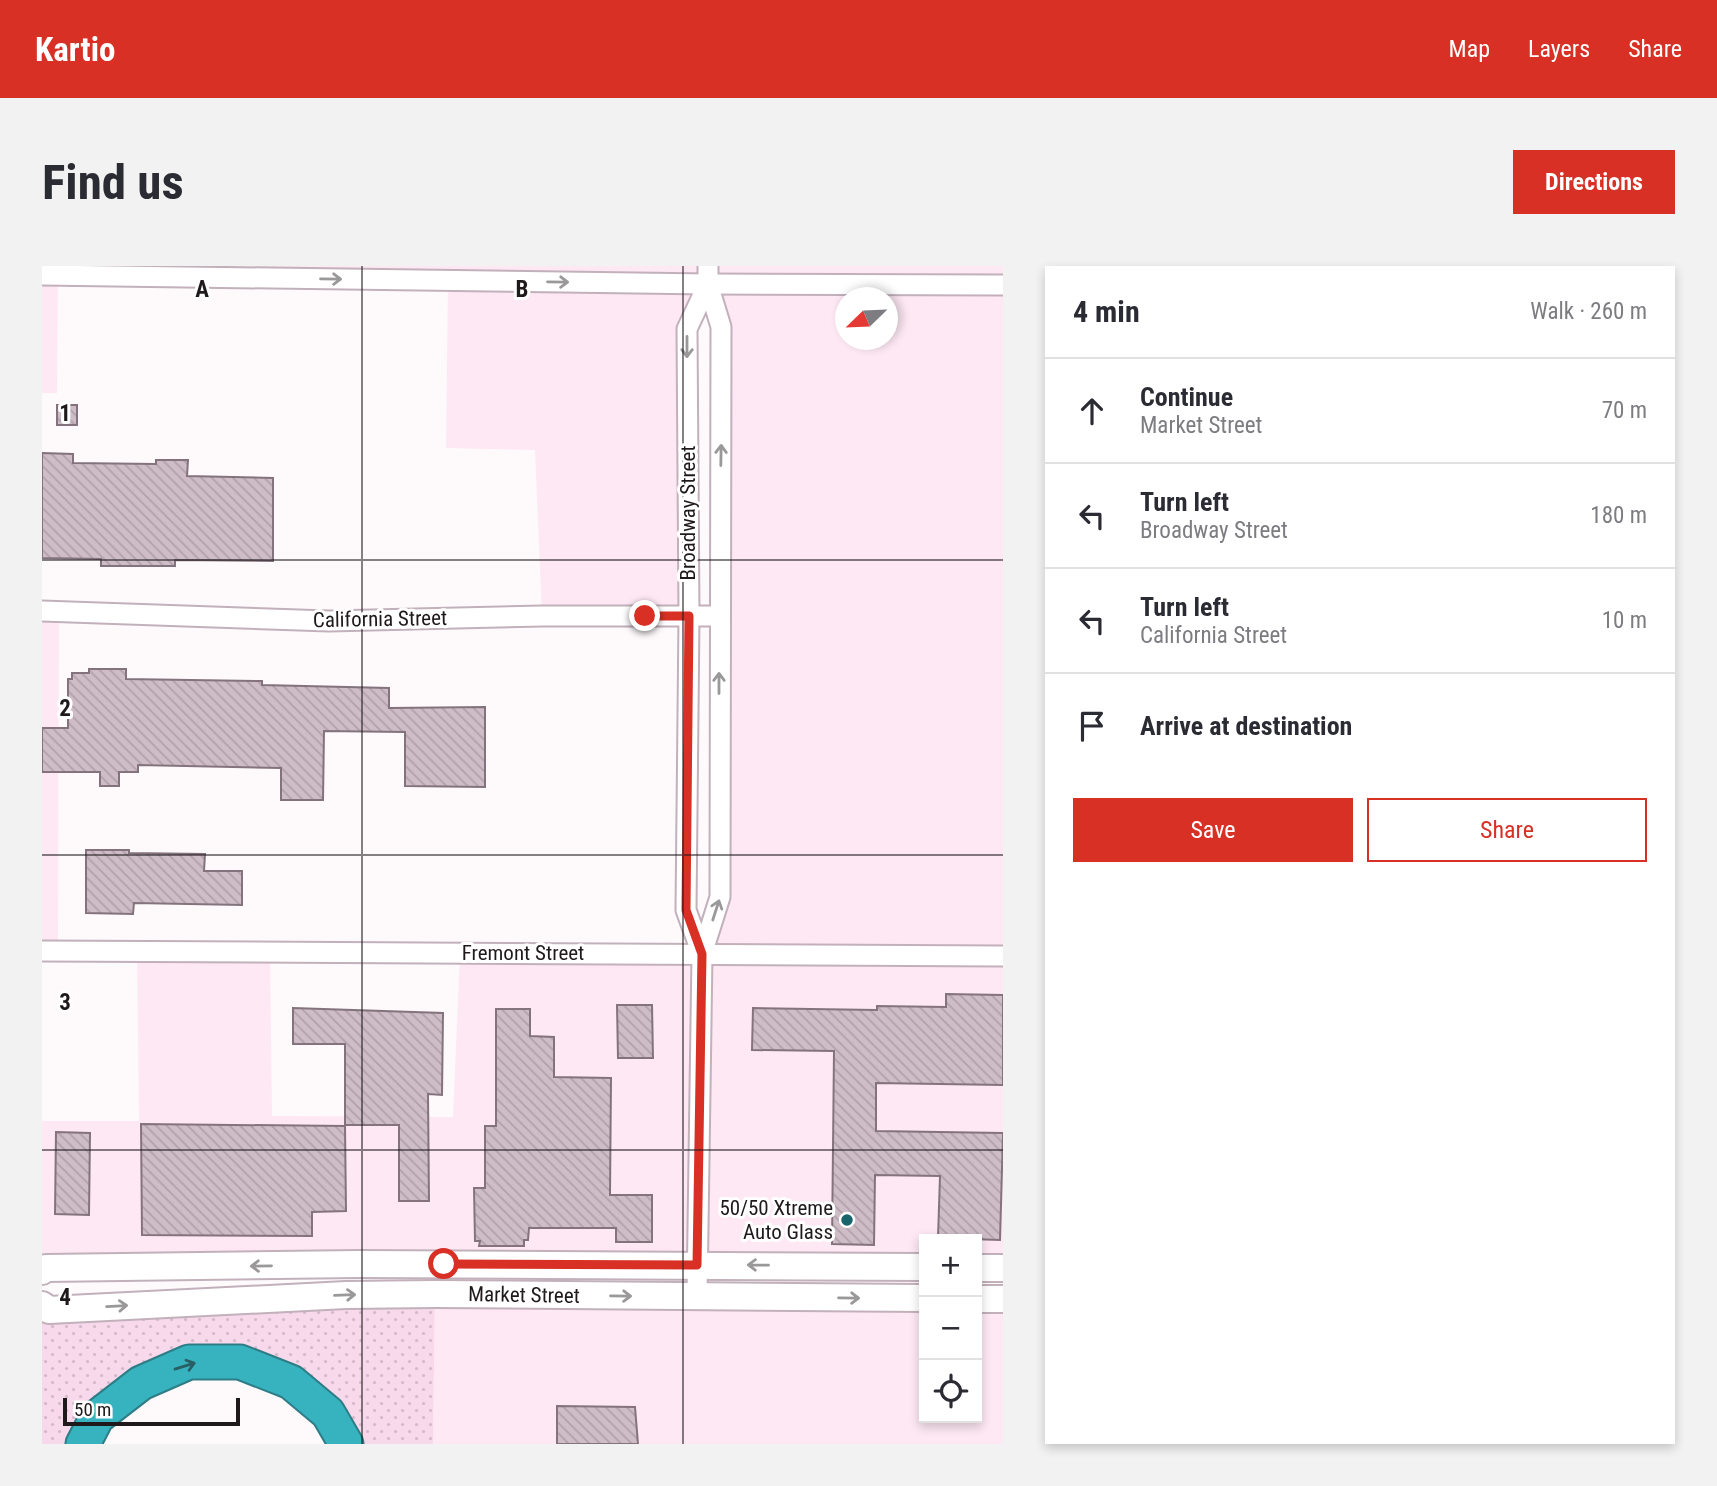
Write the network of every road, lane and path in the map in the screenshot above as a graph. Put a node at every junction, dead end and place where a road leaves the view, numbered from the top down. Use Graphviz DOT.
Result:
graph roads {
  1 [pos="42,275"];
  2 [pos="708,275"];
  3 [pos="1003,285"];
  4 [pos="42,611"];
  5 [pos="689,616"];
  6 [pos="719,616"];
  7 [pos="42,951"];
  8 [pos="702,954"];
  9 [pos="1003,956"];
  10 [pos="697,1265"];
  11 [pos="919,1267"];
  12 [pos="982,1268"];
  13 [pos="1003,1268"];
  14 [pos="42,1271"];
  15 [pos="697,1296"];
  16 [pos="919,1298"];
  17 [pos="982,1299"];
  18 [pos="1003,1299"];
  19 [pos="42,1306"];
  20 [pos="83,1444"];
  21 [pos="346,1444"];
  1 -- 2 [label="street, one-way"];
  2 -- 3 [label="street"];
  2 -- 5 [label="street, Broadway Street, one-way"];
  6 -- 2 [label="street, Broadway Street, one-way"];
  4 -- 5 [label="street, California Street"];
  5 -- 6 [label="street, California Street"];
  5 -- 8 [label="street, Broadway Street"];
  8 -- 6 [label="street, Broadway Street, one-way"];
  7 -- 8 [label="street, Fremont Street"];
  8 -- 9 [label="street, Fremont Street"];
  8 -- 10 [label="street, Broadway Street"];
  11 -- 10 [label="main road, Market Street, one-way"];
  10 -- 14 [label="main road, Market Street, one-way"];
  10 -- 15 [label="street, Broadway Street"];
  12 -- 13 [label="main road"];
  15 -- 16 [label="main road, Market Street, one-way"];
  19 -- 15 [label="main road, Market Street, one-way"];
  17 -- 18 [label="main road"];
  20 -- 21 [label="highway, one-way"];
}
